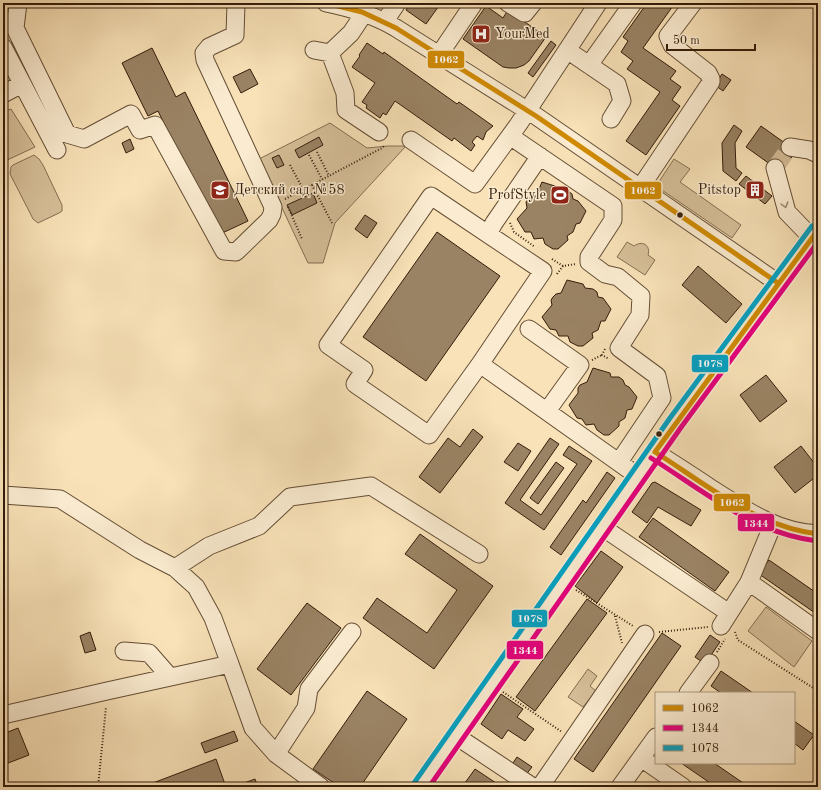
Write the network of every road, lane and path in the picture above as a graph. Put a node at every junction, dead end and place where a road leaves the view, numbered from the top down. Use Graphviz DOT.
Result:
graph roads {
  1 [pos="18,3"];
  2 [pos="236,3"];
  3 [pos="326,3"];
  4 [pos="397,3"];
  5 [pos="474,3"];
  6 [pos="508,3"];
  7 [pos="533,3"];
  8 [pos="598,3"];
  9 [pos="633,3"];
  10 [pos="692,3"];
  11 [pos="354,8"];
  12 [pos="385,21"];
  13 [pos="3,47"];
  14 [pos="567,50"];
  15 [pos="439,55"];
  16 [pos="589,65"];
  17 [pos="22,84"];
  18 [pos="3,94"];
  19 [pos="528,111"];
  20 [pos="610,119"];
  21 [pos="510,136"];
  22 [pos="383,138"];
  23 [pos="411,140"];
  24 [pos="790,147"];
  25 [pos="57,150"];
  26 [pos="317,152"];
  27 [pos="818,154"];
  28 [pos="309,155"];
  29 [pos="540,156"];
  30 [pos="290,164"];
  31 [pos="775,168"];
  32 [pos="329,176"];
  33 [pos="322,179"];
  34 [pos="312,184"];
  35 [pos="640,188"];
  36 [pos="303,189"];
  37 [pos="284,199"];
  38 [pos="287,206"];
  39 [pos="509,220"];
  40 [pos="332,223"];
  41 [pos="488,234"];
  42 [pos="815,234"];
  43 [pos="302,238"];
  44 [pos="538,249"];
  45 [pos="550,258"];
  46 [pos="562,266"];
  47 [pos="778,283"];
  48 [pos="529,329"];
  49 [pos="606,348"];
  50 [pos="602,354"];
  51 [pos="589,362"];
  52 [pos="613,362"];
  53 [pos="480,364"];
  54 [pos="547,411"];
  55 [pos="655,452"];
  56 [pos="619,462"];
  57 [pos="638,475"];
  58 [pos="3,495"];
  59 [pos="773,524"];
  60 [pos="602,526"];
  61 [pos="818,534"];
  62 [pos="479,554"];
  63 [pos="175,568"];
  64 [pos="749,582"];
  65 [pos="575,589"];
  66 [pos="615,615"];
  67 [pos="725,620"];
  68 [pos="818,631"];
  69 [pos="352,632"];
  70 [pos="645,634"];
  71 [pos="124,651"];
  72 [pos="626,661"];
  73 [pos="710,663"];
  74 [pos="230,664"];
  75 [pos="170,677"];
  76 [pos="497,688"];
  77 [pos="107,690"];
  78 [pos="818,691"];
  79 [pos="690,692"];
  80 [pos="3,715"];
  81 [pos="456,736"];
  82 [pos="655,738"];
  83 [pos="573,740"];
  84 [pos="276,754"];
  85 [pos="641,758"];
  86 [pos="98,787"];
  87 [pos="322,787"];
  88 [pos="420,787"];
  89 [pos="533,787"];
  90 [pos="540,787"];
  91 [pos="620,787"];
  92 [pos="683,787"];
  1 -- 2 [label="street"];
  3 -- 11 [label="street"];
  4 -- 12 [label="street"];
  5 -- 15 [label="street"];
  6 -- 7 [label="street"];
  8 -- 14 [label="street"];
  9 -- 16 [label="street"];
  10 -- 35 [label="street"];
  11 -- 12 [label="street"];
  11 -- 22 [label="street"];
  12 -- 15 [label="street"];
  13 -- 17 [label="street"];
  14 -- 16 [label="street"];
  14 -- 19 [label="street"];
  15 -- 19 [label="street"];
  16 -- 20 [label="street"];
  17 -- 18 [label="street"];
  17 -- 25 [label="street"];
  19 -- 21 [label="street"];
  19 -- 35 [label="street"];
  21 -- 23 [label="street"];
  21 -- 29 [label="street"];
  22 -- 32 [label="path"];
  24 -- 27 [label="street"];
  26 -- 32 [label="path"];
  28 -- 33 [label="path"];
  29 -- 41 [label="street"];
  29 -- 56 [label="street"];
  30 -- 36 [label="path"];
  31 -- 42 [label="street, one-way"];
  32 -- 33 [label="path"];
  33 -- 34 [label="path"];
  34 -- 36 [label="path"];
  34 -- 40 [label="path"];
  35 -- 47 [label="street"];
  36 -- 37 [label="path"];
  38 -- 43 [label="path"];
  39 -- 44 [label="path"];
  41 -- 53 [label="street"];
  41 -- 53 [label="street"];
  42 -- 47 [label="street"];
  45 -- 46 [label="path"];
  47 -- 55 [label="street"];
  48 -- 54 [label="street"];
  49 -- 50 [label="path"];
  50 -- 51 [label="path"];
  50 -- 52 [label="path"];
  53 -- 54 [label="street"];
  54 -- 56 [label="street"];
  55 -- 57 [label="street"];
  55 -- 59 [label="street"];
  56 -- 57 [label="street"];
  57 -- 60 [label="street"];
  58 -- 63 [label="street"];
  59 -- 61 [label="street"];
  59 -- 64 [label="street"];
  60 -- 67 [label="street"];
  60 -- 81 [label="street"];
  62 -- 63 [label="street"];
  63 -- 74 [label="street"];
  64 -- 67 [label="street"];
  64 -- 68 [label="street"];
  65 -- 66 [label="path"];
  66 -- 70 [label="path"];
  66 -- 72 [label="path"];
  67 -- 70 [label="path"];
  67 -- 73 [label="path"];
  67 -- 78 [label="path"];
  69 -- 84 [label="street"];
  70 -- 72 [label="street"];
  71 -- 75 [label="street"];
  72 -- 83 [label="street"];
  73 -- 79 [label="street"];
  74 -- 75 [label="street"];
  74 -- 84 [label="street"];
  75 -- 77 [label="street"];
  76 -- 83 [label="path"];
  77 -- 80 [label="street"];
  77 -- 86 [label="path"];
  81 -- 88 [label="street"];
  81 -- 89 [label="street"];
  82 -- 85 [label="street"];
  83 -- 90 [label="street"];
  84 -- 87 [label="street"];
  85 -- 91 [label="street"];
  85 -- 92 [label="street"];
}
